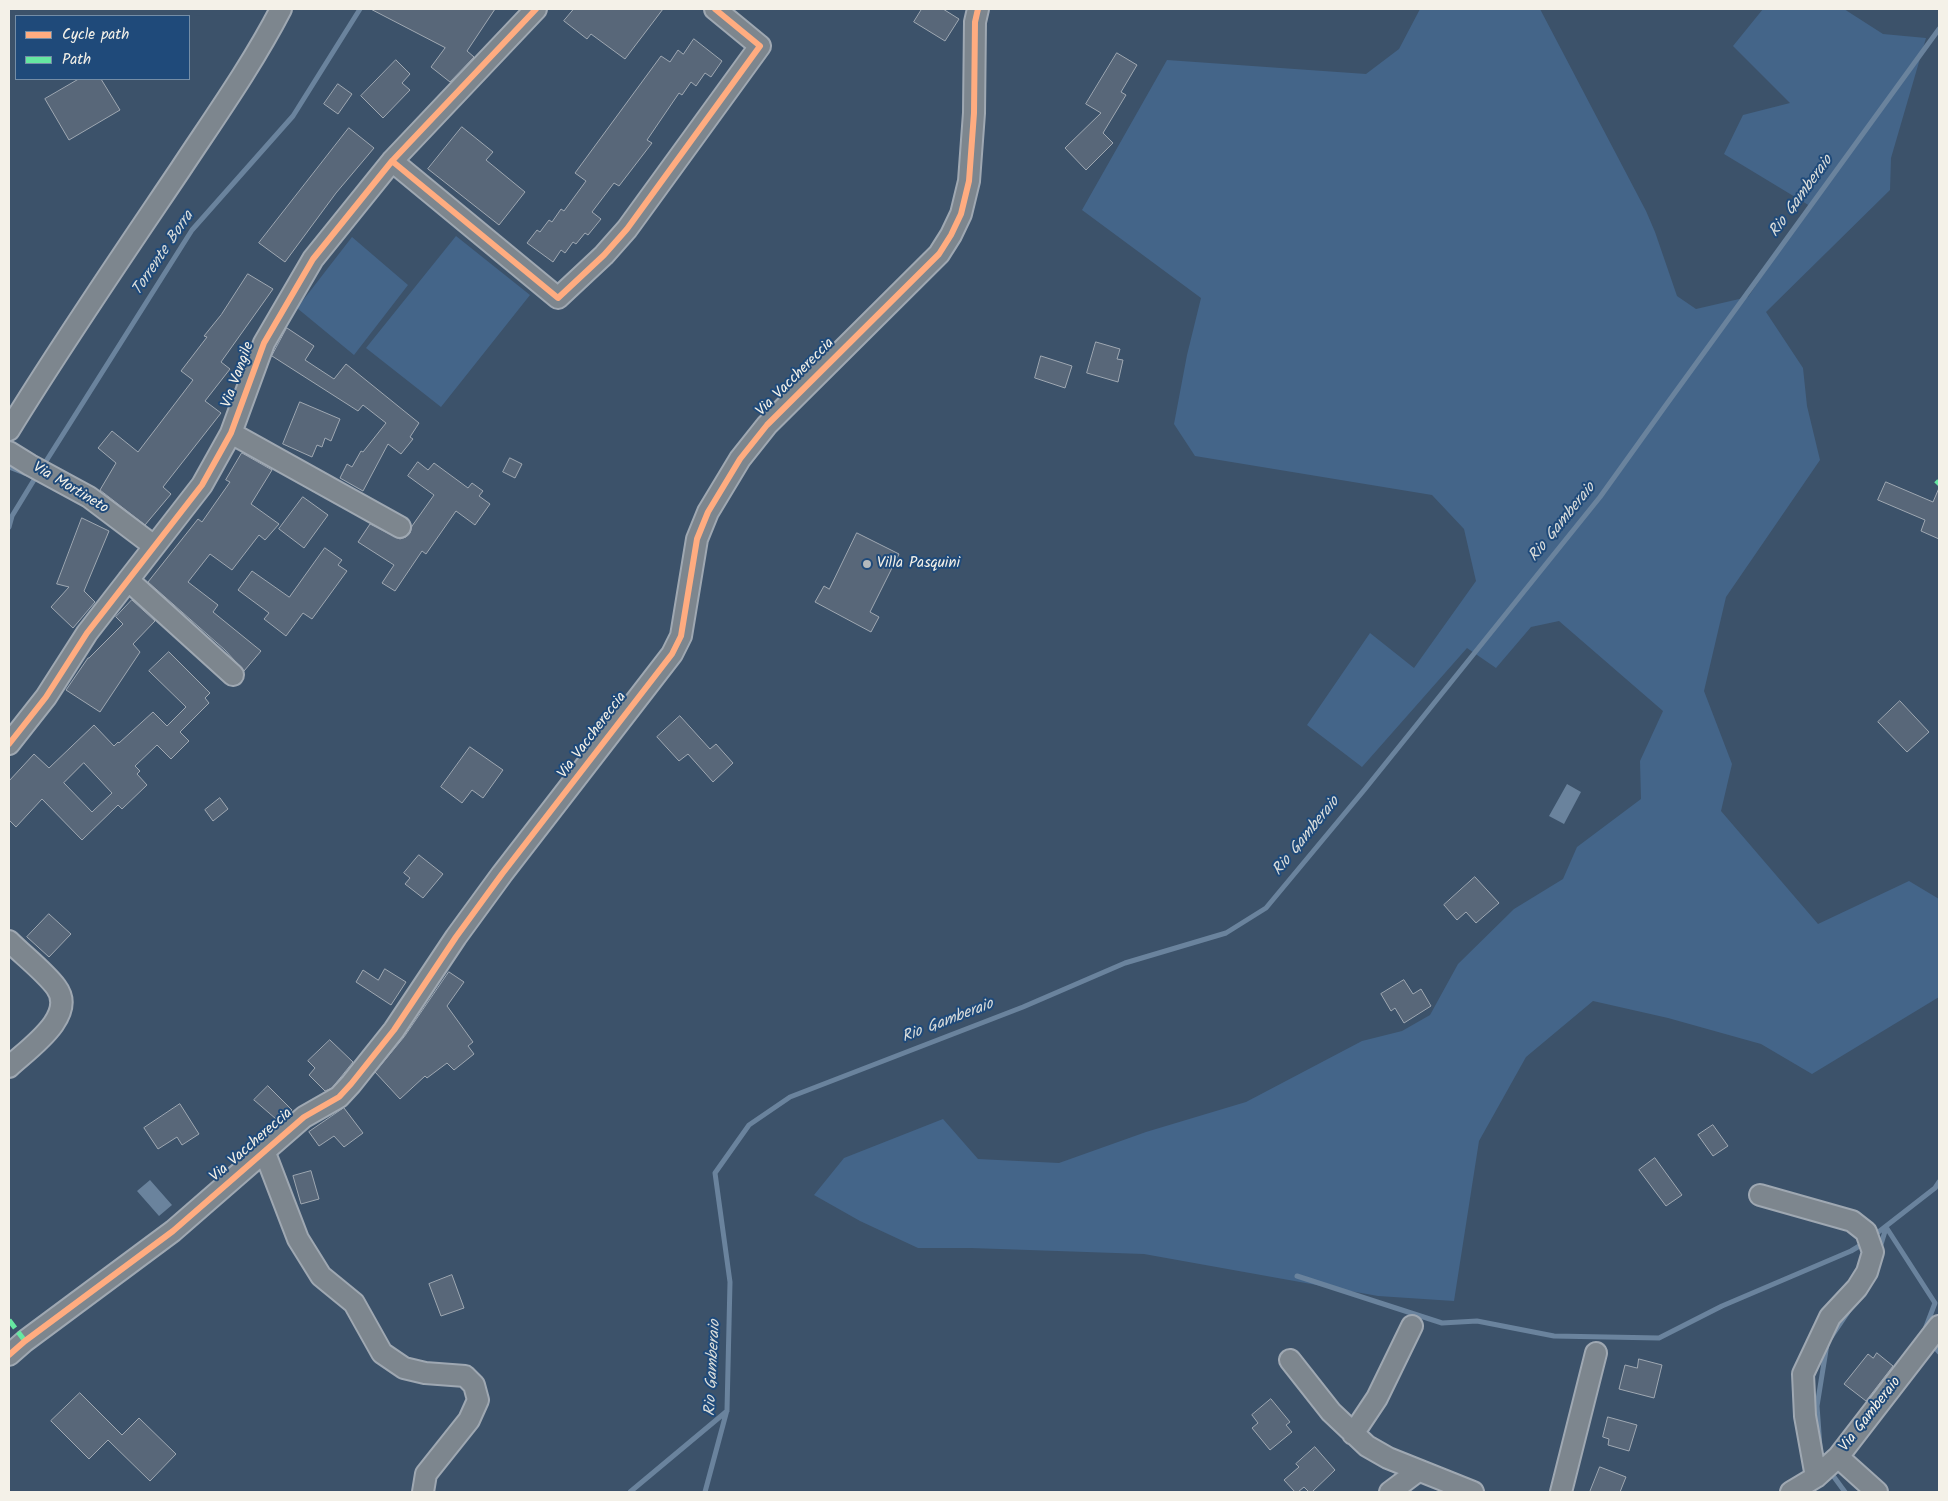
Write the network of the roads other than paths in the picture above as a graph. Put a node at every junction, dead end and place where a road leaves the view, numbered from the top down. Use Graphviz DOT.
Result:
graph roads {
  1 [pos="281,9"];
  2 [pos="536,9"];
  3 [pos="715,9"];
  4 [pos="978,9"];
  5 [pos="392,161"];
  6 [pos="9,430"];
  7 [pos="231,433"];
  8 [pos="9,452"];
  9 [pos="400,527"];
  10 [pos="154,546"];
  11 [pos="128,580"];
  12 [pos="234,675"];
  13 [pos="9,744"];
  14 [pos="9,941"];
  15 [pos="9,1067"];
  16 [pos="265,1153"];
  17 [pos="1760,1195"];
  18 [pos="1412,1326"];
  19 [pos="1939,1326"];
  20 [pos="1596,1353"];
  21 [pos="9,1356"];
  22 [pos="1290,1360"];
  23 [pos="1353,1434"];
  24 [pos="1838,1457"];
  25 [pos="1418,1470"];
  26 [pos="1816,1477"];
  27 [pos="424,1492"];
  28 [pos="1390,1492"];
  29 [pos="1473,1492"];
  30 [pos="1561,1492"];
  31 [pos="1791,1492"];
  32 [pos="1878,1492"];
  1 -- 6 [label="street"];
  2 -- 5 [label="street, Via Vangile"];
  3 -- 5 [label="street"];
  4 -- 16 [label="street, Via Vacchereccia"];
  5 -- 7 [label="street, Via Vangile"];
  7 -- 9 [label="street"];
  7 -- 10 [label="street, Via Vangile"];
  8 -- 10 [label="street, Via Mortineto"];
  10 -- 11 [label="street, Via Vangile"];
  11 -- 12 [label="street"];
  11 -- 13 [label="street, Via Vangile"];
  14 -- 15 [label="street"];
  16 -- 21 [label="street, Via Vacchereccia"];
  16 -- 27 [label="street"];
  17 -- 26 [label="street"];
  18 -- 23 [label="street"];
  19 -- 24 [label="street, Via Gamberaio"];
  20 -- 30 [label="street"];
  22 -- 23 [label="street"];
  23 -- 25 [label="street"];
  24 -- 26 [label="street, Via Gamberaio"];
  24 -- 32 [label="street"];
  25 -- 28 [label="street"];
  25 -- 29 [label="street"];
  26 -- 31 [label="street, Via Gamberaio"];
}
